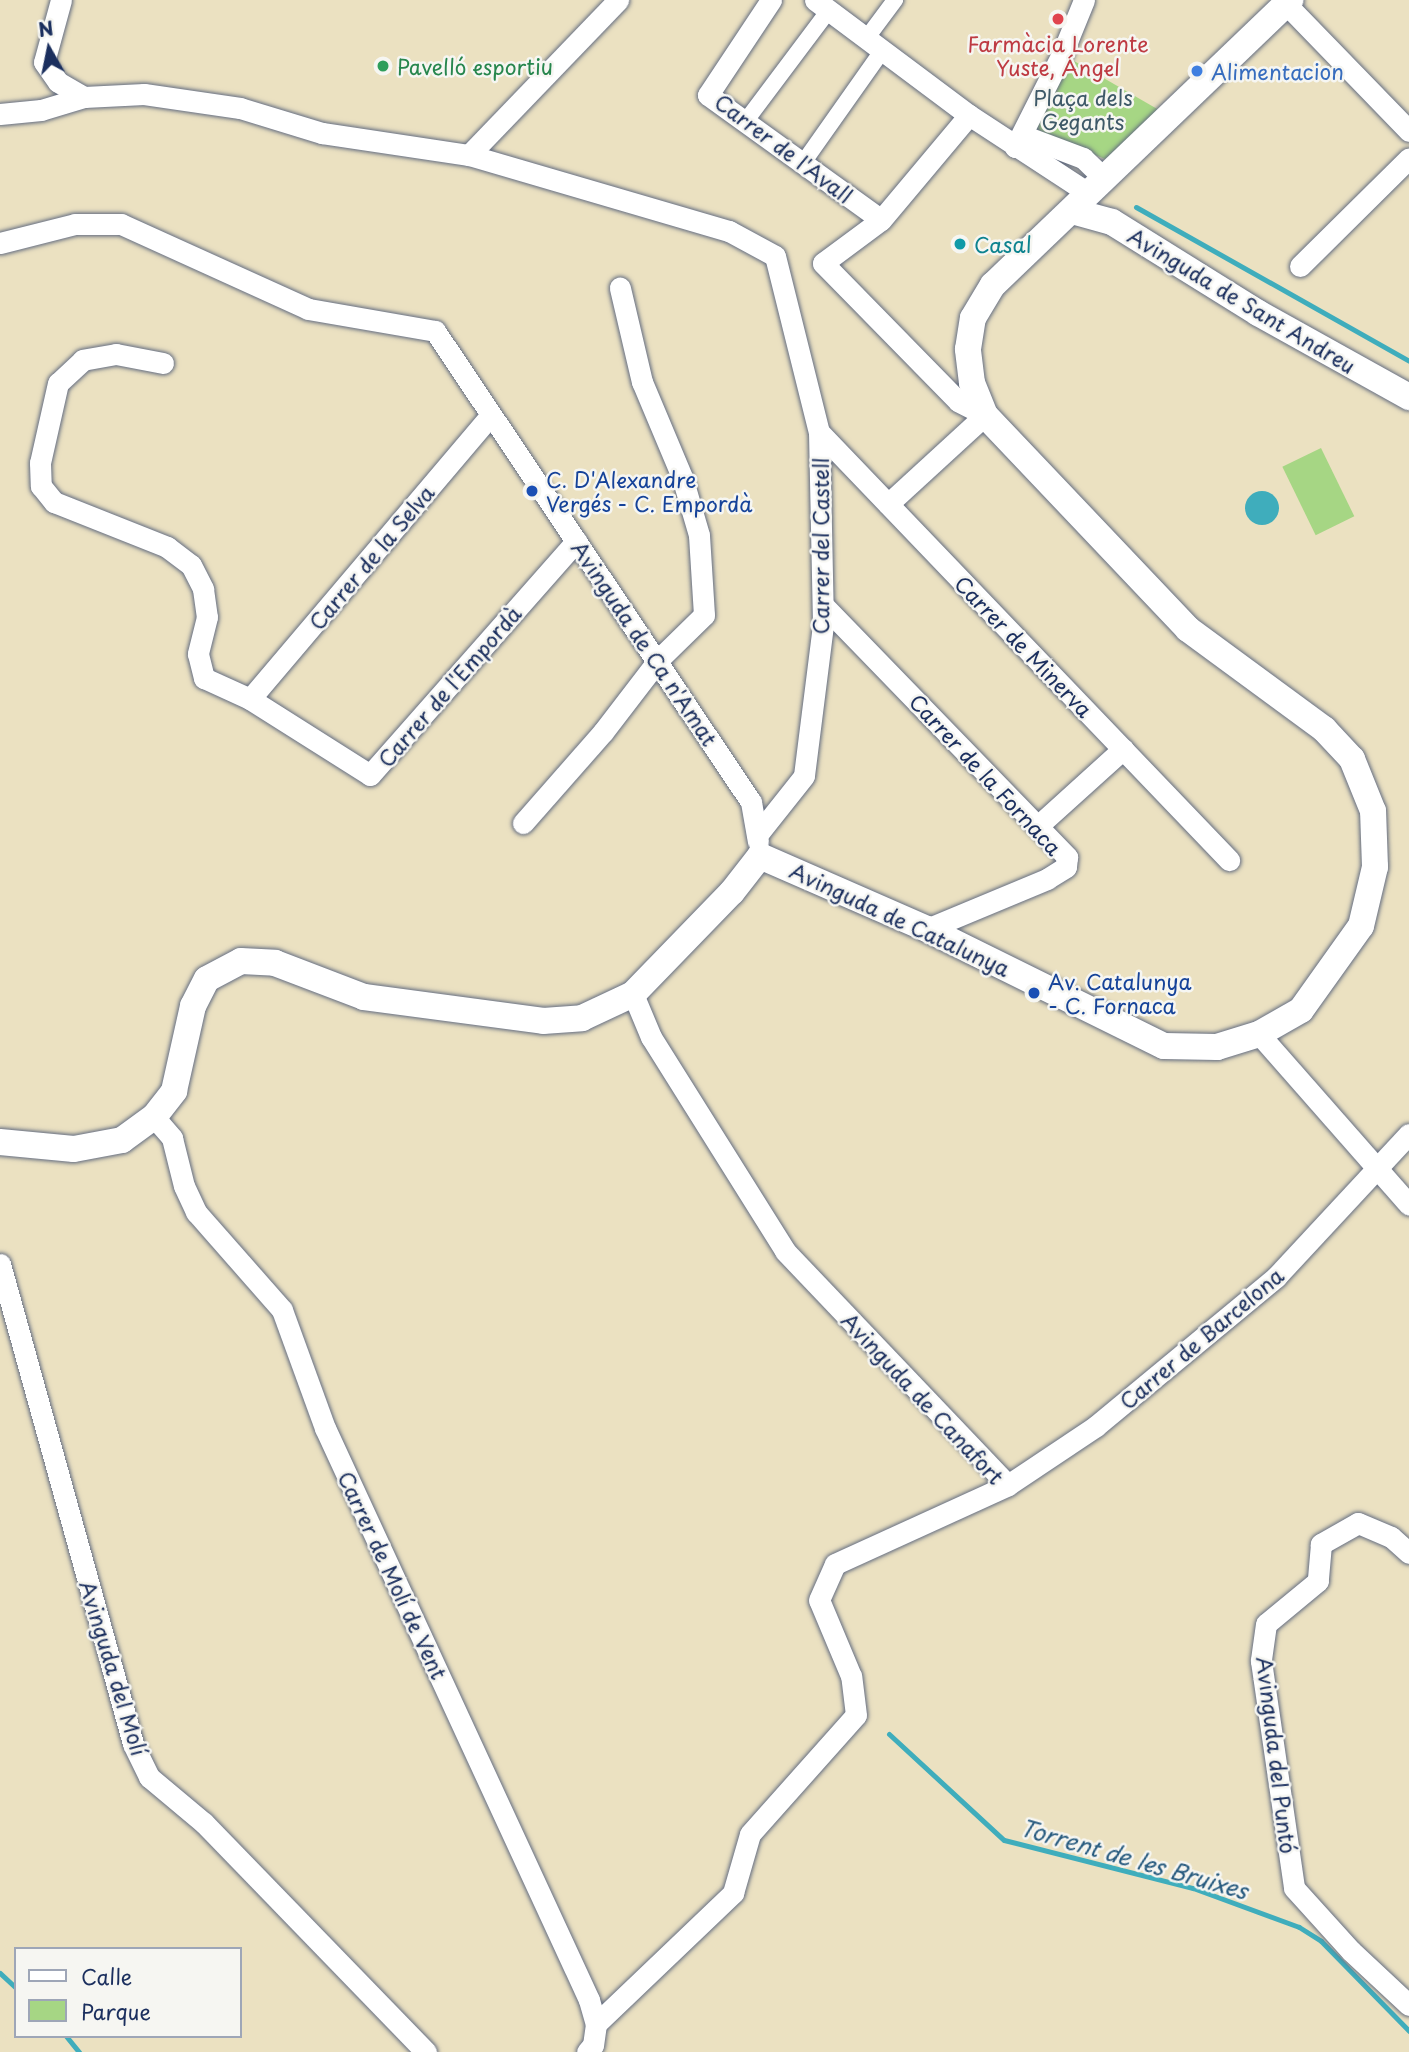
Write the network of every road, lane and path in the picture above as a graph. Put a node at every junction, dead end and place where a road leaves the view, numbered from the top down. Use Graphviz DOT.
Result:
graph roads {
  1 [pos="61,0"];
  2 [pos="618,0"];
  3 [pos="772,0"];
  4 [pos="895,0"];
  5 [pos="1084,0"];
  6 [pos="1288,2"];
  7 [pos="822,5"];
  8 [pos="874,45"];
  9 [pos="83,97"];
  10 [pos="0,114"];
  11 [pos="969,115"];
  12 [pos="745,122"];
  13 [pos="1409,131"];
  14 [pos="1015,147"];
  15 [pos="469,155"];
  16 [pos="1409,158"];
  17 [pos="803,163"];
  18 [pos="1088,195"];
  19 [pos="881,220"];
  20 [pos="0,243"];
  21 [pos="1300,266"];
  22 [pos="620,288"];
  23 [pos="163,363"];
  24 [pos="1409,397"];
  25 [pos="491,415"];
  26 [pos="985,415"];
  27 [pos="819,432"];
  28 [pos="888,504"];
  29 [pos="576,541"];
  30 [pos="823,605"];
  31 [pos="659,659"];
  32 [pos="250,699"];
  33 [pos="1123,750"];
  34 [pos="523,823"];
  35 [pos="1040,824"];
  36 [pos="759,845"];
  37 [pos="1229,860"];
  38 [pos="926,929"];
  39 [pos="633,995"];
  40 [pos="1259,1034"];
  41 [pos="154,1117"];
  42 [pos="1409,1134"];
  43 [pos="0,1142"];
  44 [pos="1377,1170"];
  45 [pos="1409,1205"];
  46 [pos="0,1264"];
  47 [pos="1008,1485"];
  48 [pos="1409,1553"];
  49 [pos="1409,2005"];
  50 [pos="596,2024"];
  51 [pos="426,2052"];
  52 [pos="587,2052"];
  1 -- 9 [label="street"];
  2 -- 15 [label="street"];
  3 -- 12 [label="street, Carrer de l'Avall"];
  4 -- 8 [label="street"];
  5 -- 14 [label="street"];
  6 -- 13 [label="street"];
  6 -- 18 [label="street, Avinguda de Catalunya"];
  7 -- 8 [label="street"];
  7 -- 12 [label="street"];
  8 -- 11 [label="street"];
  8 -- 17 [label="street"];
  9 -- 10 [label="street, Carrer del Castell"];
  9 -- 15 [label="street, Carrer del Castell"];
  11 -- 14 [label="street"];
  11 -- 19 [label="street"];
  12 -- 17 [label="street, Carrer de l'Avall"];
  14 -- 18 [label="street"];
  15 -- 27 [label="street, Carrer del Castell"];
  16 -- 21 [label="street"];
  17 -- 19 [label="street, Carrer de l'Avall"];
  18 -- 24 [label="street, Avinguda de Sant Andreu"];
  18 -- 26 [label="street, Avinguda de Catalunya"];
  19 -- 26 [label="street"];
  20 -- 25 [label="street, Avinguda de Ca n'Amat"];
  22 -- 31 [label="street"];
  23 -- 32 [label="street, Carrer de l'Empordà"];
  25 -- 29 [label="street, Avinguda de Ca n'Amat"];
  25 -- 32 [label="street, Carrer de la Selva"];
  26 -- 28 [label="street"];
  26 -- 40 [label="street, Avinguda de Catalunya"];
  27 -- 28 [label="street, Carrer de Minerva"];
  27 -- 30 [label="street, Carrer del Castell"];
  28 -- 33 [label="street, Carrer de Minerva"];
  29 -- 31 [label="street, Avinguda de Ca n'Amat"];
  29 -- 32 [label="street, Carrer de l'Empordà"];
  30 -- 35 [label="street, Carrer de la Fornaca"];
  30 -- 36 [label="street, Carrer del Castell"];
  31 -- 34 [label="street"];
  31 -- 36 [label="street, Avinguda de Ca n'Amat"];
  33 -- 35 [label="street"];
  33 -- 37 [label="street, Carrer de Minerva"];
  35 -- 38 [label="street, Carrer de la Fornaca"];
  36 -- 38 [label="street, Avinguda de Catalunya"];
  36 -- 39 [label="street"];
  38 -- 40 [label="street, Avinguda de Catalunya"];
  39 -- 41 [label="street"];
  39 -- 47 [label="street, Avinguda de Canafort"];
  40 -- 44 [label="street"];
  41 -- 43 [label="street"];
  41 -- 50 [label="street, Carrer de Molí de Vent"];
  42 -- 44 [label="street, Carrer de Barcelona"];
  44 -- 45 [label="street"];
  44 -- 47 [label="street, Carrer de Barcelona"];
  46 -- 51 [label="street, Avinguda del Molí"];
  47 -- 50 [label="street, Avinguda de Canafort"];
  48 -- 49 [label="street, Avinguda del Puntó"];
  50 -- 52 [label="street"];
}
